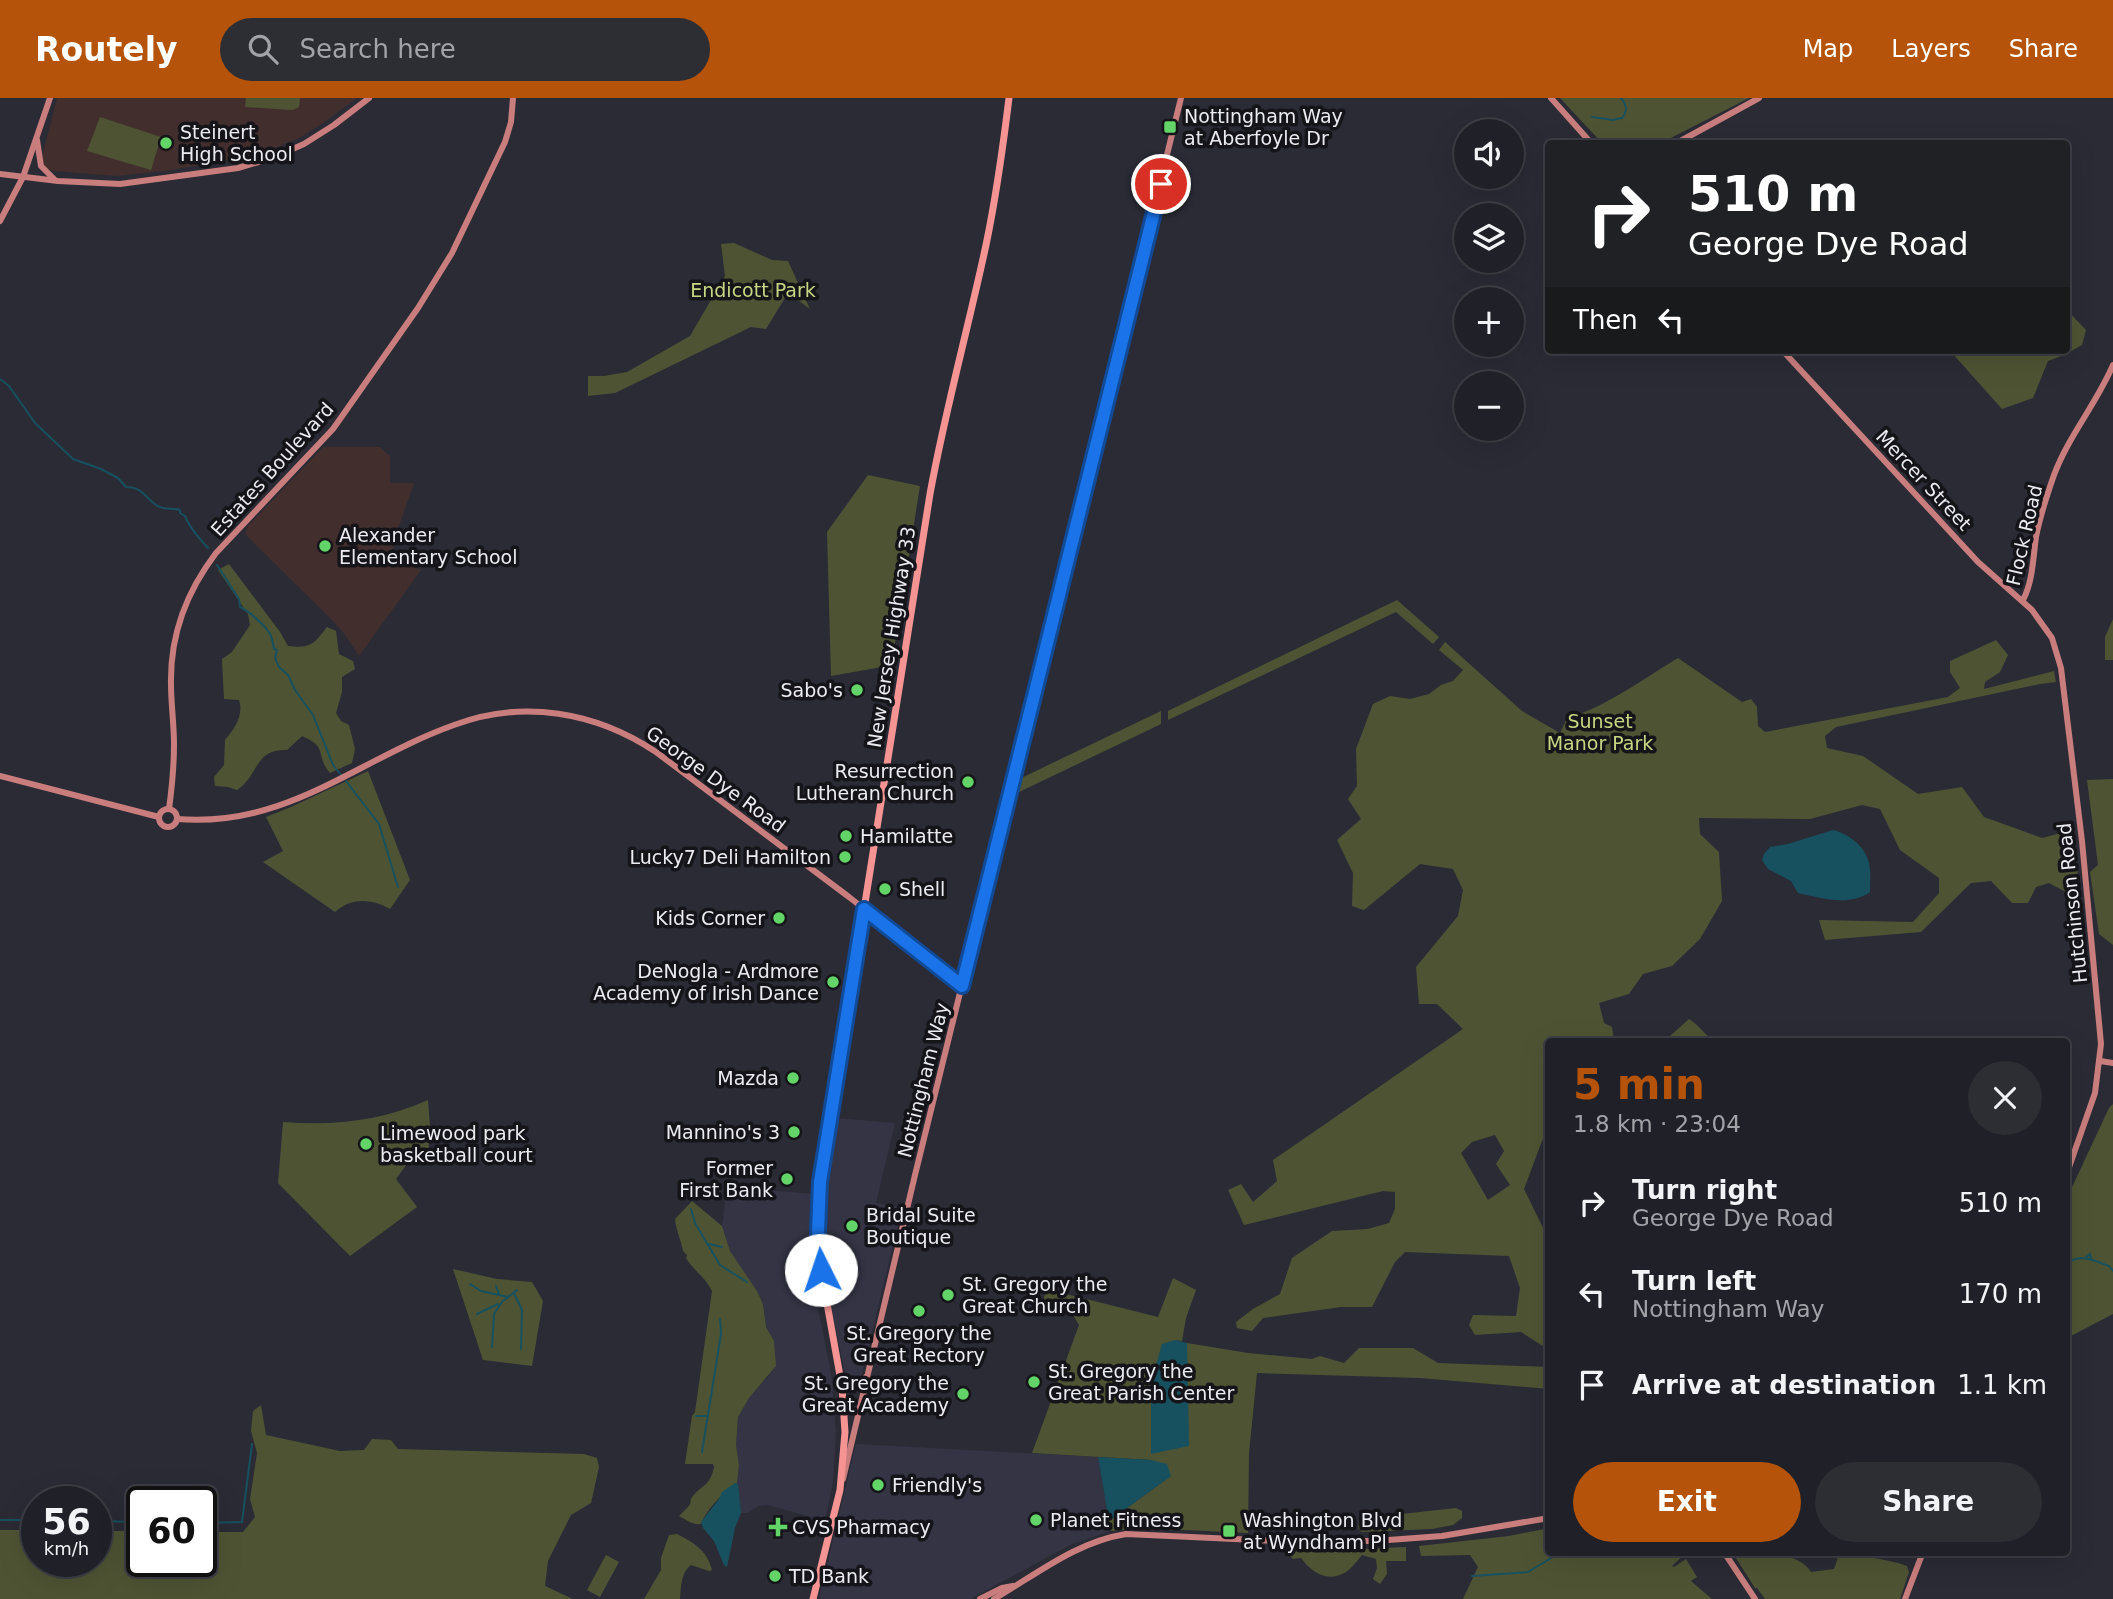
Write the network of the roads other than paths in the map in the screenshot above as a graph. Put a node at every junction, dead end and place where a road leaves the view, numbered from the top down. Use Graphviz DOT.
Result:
graph roads {
  1 [pos="50,98"];
  2 [pos="369,98"];
  3 [pos="513,98"];
  4 [pos="1009,98"];
  5 [pos="1181,98"];
  6 [pos="1551,98"];
  7 [pos="1759,98"];
  8 [pos="37,135"];
  9 [pos="1588,140"];
  10 [pos="1682,140"];
  11 [pos="0,174"];
  12 [pos="23,177"];
  13 [pos="55,181"];
  14 [pos="0,221"];
  15 [pos="1786,354"];
  16 [pos="2113,365"];
  17 [pos="2024,600"];
  18 [pos="2046,628"];
  19 [pos="0,776"];
  20 [pos="169,808"];
  21 [pos="159,817"];
  22 [pos="177,819"];
  23 [pos="864,909"];
  24 [pos="962,986"];
  25 [pos="2100,1061"];
  26 [pos="2113,1063"];
  27 [pos="2070,1165"];
  28 [pos="867,1376"];
  29 [pos="842,1387"];
  30 [pos="840,1490"];
  31 [pos="1545,1519"];
  32 [pos="1727,1556"];
  33 [pos="1921,1556"];
  34 [pos="1013,1586"];
  35 [pos="813,1599"];
  36 [pos="980,1599"];
  37 [pos="994,1599"];
  38 [pos="1755,1599"];
  39 [pos="1905,1599"];
  1 -- 8 [label="street"];
  2 -- 13 [label="street"];
  3 -- 20 [label="street, Estates Boulevard"];
  4 -- 23 [label="main road, New Jersey Highway 33"];
  5 -- 24 [label="street, Nottingham Way"];
  6 -- 9 [label="street"];
  7 -- 10 [label="street"];
  8 -- 12 [label="street"];
  8 -- 13 [label="street"];
  11 -- 12 [label="street"];
  12 -- 13 [label="street"];
  12 -- 14 [label="street"];
  15 -- 17 [label="street, Mercer Street"];
  16 -- 17 [label="street, Flock Road"];
  17 -- 18 [label="street, Mercer Street"];
  18 -- 25 [label="street, Hutchinson Road"];
  19 -- 21 [label="street"];
  20 -- 21 [label="street"];
  20 -- 22 [label="street"];
  21 -- 22 [label="street"];
  22 -- 23 [label="street, George Dye Road"];
  23 -- 24 [label="street, George Dye Road"];
  23 -- 29 [label="main road, New Jersey Highway 33"];
  24 -- 28 [label="street, Nottingham Way"];
  25 -- 26 [label="street"];
  25 -- 27 [label="street, Hutchinson Road"];
  28 -- 29 [label="street"];
  28 -- 30 [label="street, Nottingham Way"];
  29 -- 30 [label="main road, New Jersey Highway 33"];
  30 -- 35 [label="main road, New Jersey Highway 33"];
  31 -- 34 [label="street"];
  32 -- 38 [label="street"];
  33 -- 39 [label="street"];
  34 -- 36 [label="street"];
  34 -- 37 [label="street"];
}
